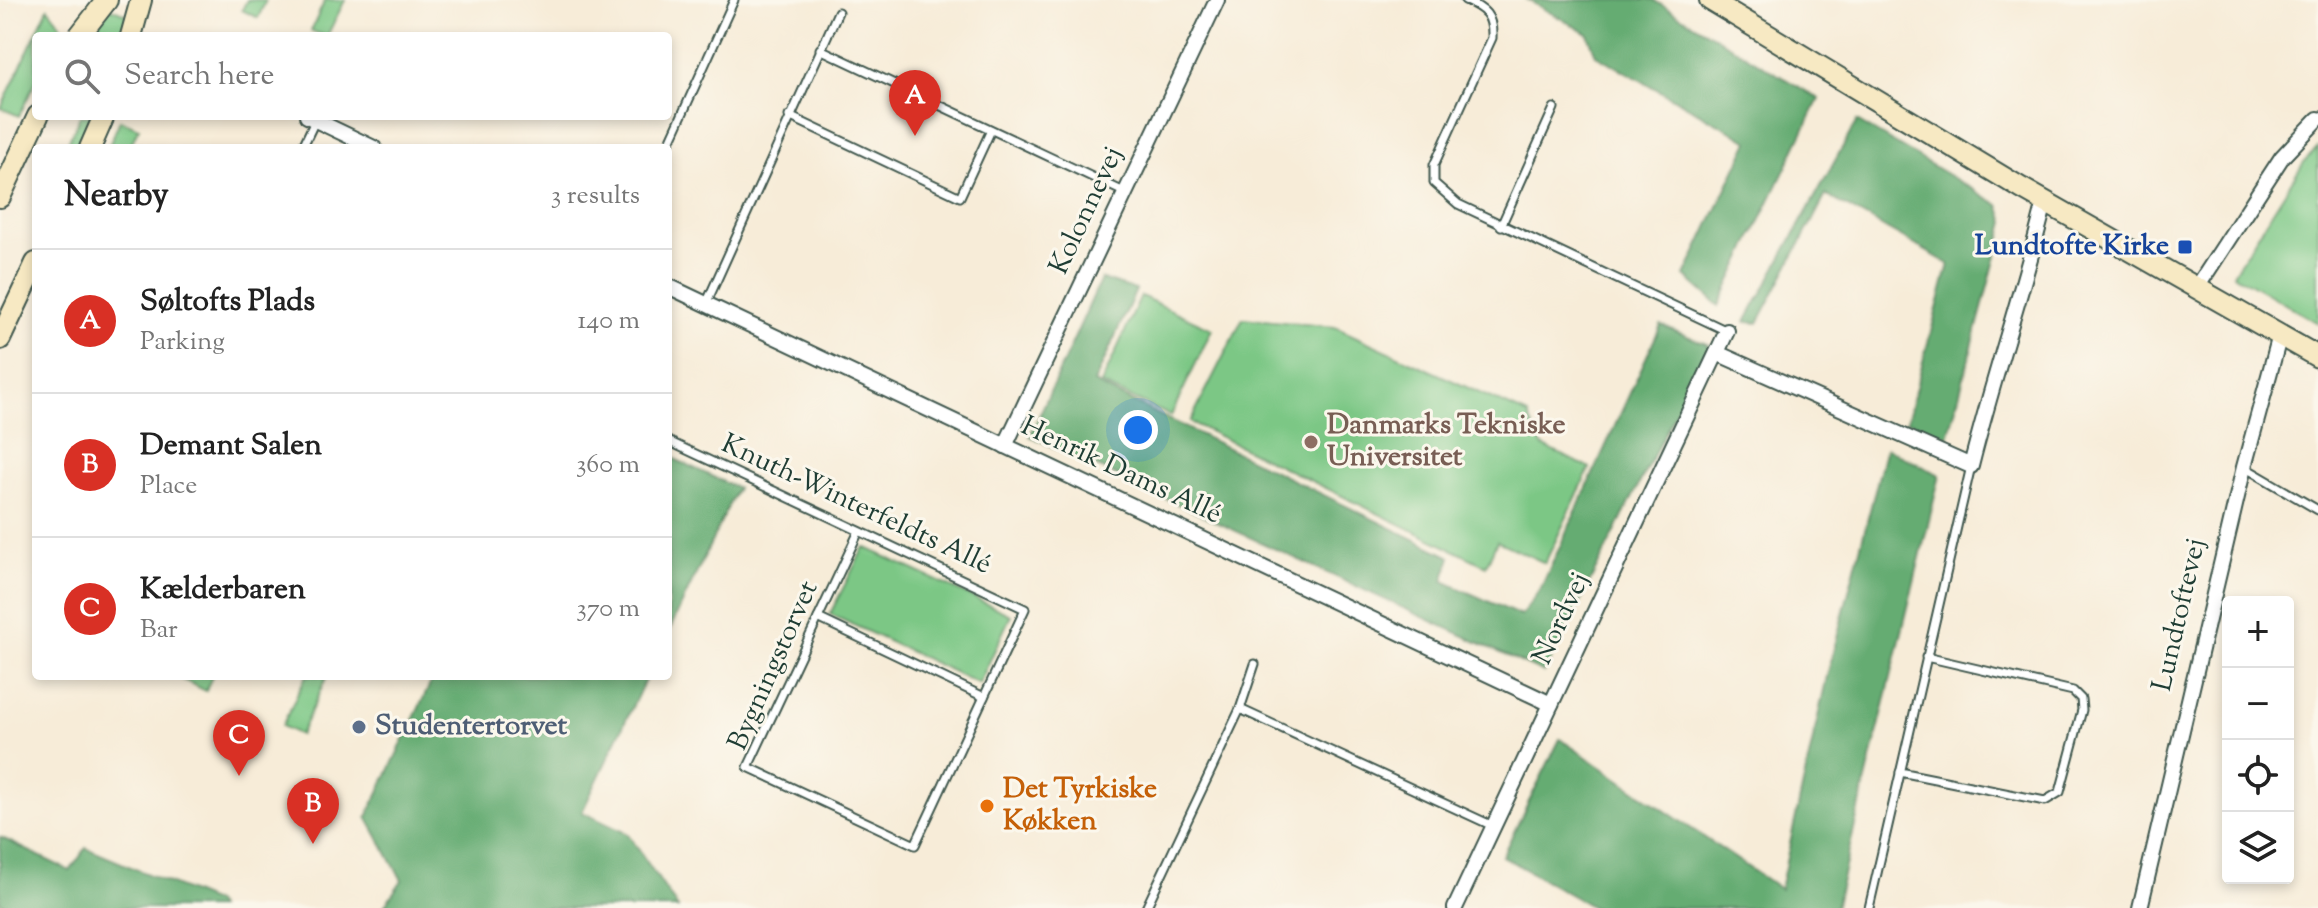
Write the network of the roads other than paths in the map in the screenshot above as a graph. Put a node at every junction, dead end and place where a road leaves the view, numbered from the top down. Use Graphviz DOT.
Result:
graph roads {
  1 [pos="107,0"];
  2 [pos="141,0"];
  3 [pos="734,0"];
  4 [pos="1217,0"];
  5 [pos="1465,0"];
  6 [pos="1710,0"];
  7 [pos="838,12"];
  8 [pos="82,32"];
  9 [pos="132,32"];
  10 [pos="820,49"];
  11 [pos="1554,108"];
  12 [pos="789,116"];
  13 [pos="2318,119"];
  14 [pos="36,120"];
  15 [pos="102,120"];
  16 [pos="310,120"];
  17 [pos="315,120"];
  18 [pos="991,130"];
  19 [pos="92,144"];
  20 [pos="303,144"];
  21 [pos="366,144"];
  22 [pos="669,144"];
  23 [pos="1124,192"];
  24 [pos="0,197"];
  25 [pos="2045,202"];
  26 [pos="1501,226"];
  27 [pos="32,271"];
  28 [pos="672,288"];
  29 [pos="2196,289"];
  30 [pos="706,304"];
  31 [pos="1727,331"];
  32 [pos="2280,335"];
  33 [pos="0,339"];
  34 [pos="1717,353"];
  35 [pos="2318,357"];
  36 [pos="672,443"];
  37 [pos="1005,446"];
  38 [pos="1971,466"];
  39 [pos="2244,467"];
  40 [pos="2318,510"];
  41 [pos="859,531"];
  42 [pos="1025,609"];
  43 [pos="818,618"];
  44 [pos="1926,657"];
  45 [pos="1255,664"];
  46 [pos="984,697"];
  47 [pos="1551,704"];
  48 [pos="1240,709"];
  49 [pos="1900,772"];
  50 [pos="1493,826"];
  51 [pos="1146,908"];
  52 [pos="1455,908"];
  53 [pos="1869,908"];
  54 [pos="2140,908"];
  1 -- 8 [label="street"];
  2 -- 9 [label="street"];
  3 -- 22 [label="lane"];
  4 -- 23 [label="street, Kolonnevej"];
  5 -- 26 [label="lane"];
  6 -- 25 [label="street"];
  7 -- 10 [label="lane"];
  10 -- 12 [label="lane"];
  10 -- 18 [label="lane"];
  11 -- 26 [label="lane"];
  12 -- 18 [label="lane"];
  12 -- 30 [label="lane"];
  13 -- 29 [label="street"];
  14 -- 24 [label="street"];
  15 -- 19 [label="street"];
  16 -- 20 [label="lane"];
  17 -- 21 [label="street"];
  18 -- 23 [label="lane"];
  23 -- 37 [label="street, Kolonnevej"];
  25 -- 29 [label="street"];
  25 -- 38 [label="street"];
  26 -- 31 [label="lane"];
  27 -- 33 [label="street"];
  28 -- 30 [label="street, Henrik Dams Allé"];
  29 -- 32 [label="street"];
  30 -- 37 [label="street, Henrik Dams Allé"];
  31 -- 34 [label="street, Nordvej"];
  32 -- 35 [label="street"];
  32 -- 39 [label="street, Lundtoftevej"];
  34 -- 38 [label="street"];
  34 -- 47 [label="street, Nordvej"];
  36 -- 41 [label="lane, Knuth-Winterfeldts Allé"];
  37 -- 47 [label="street, Henrik Dams Allé"];
  38 -- 44 [label="lane"];
  39 -- 40 [label="lane"];
  39 -- 54 [label="street, Lundtoftevej"];
  41 -- 42 [label="lane, Knuth-Winterfeldts Allé"];
  41 -- 43 [label="lane, Bygningstorvet"];
  42 -- 46 [label="lane, Bygningstorvet"];
  43 -- 46 [label="lane"];
  43 -- 46 [label="lane, Bygningstorvet"];
  44 -- 49 [label="lane"];
  44 -- 49 [label="lane"];
  45 -- 48 [label="lane"];
  47 -- 50 [label="street, Nordvej"];
  48 -- 50 [label="lane"];
  48 -- 51 [label="lane"];
  49 -- 53 [label="lane"];
  50 -- 52 [label="street, Nordvej"];
}
